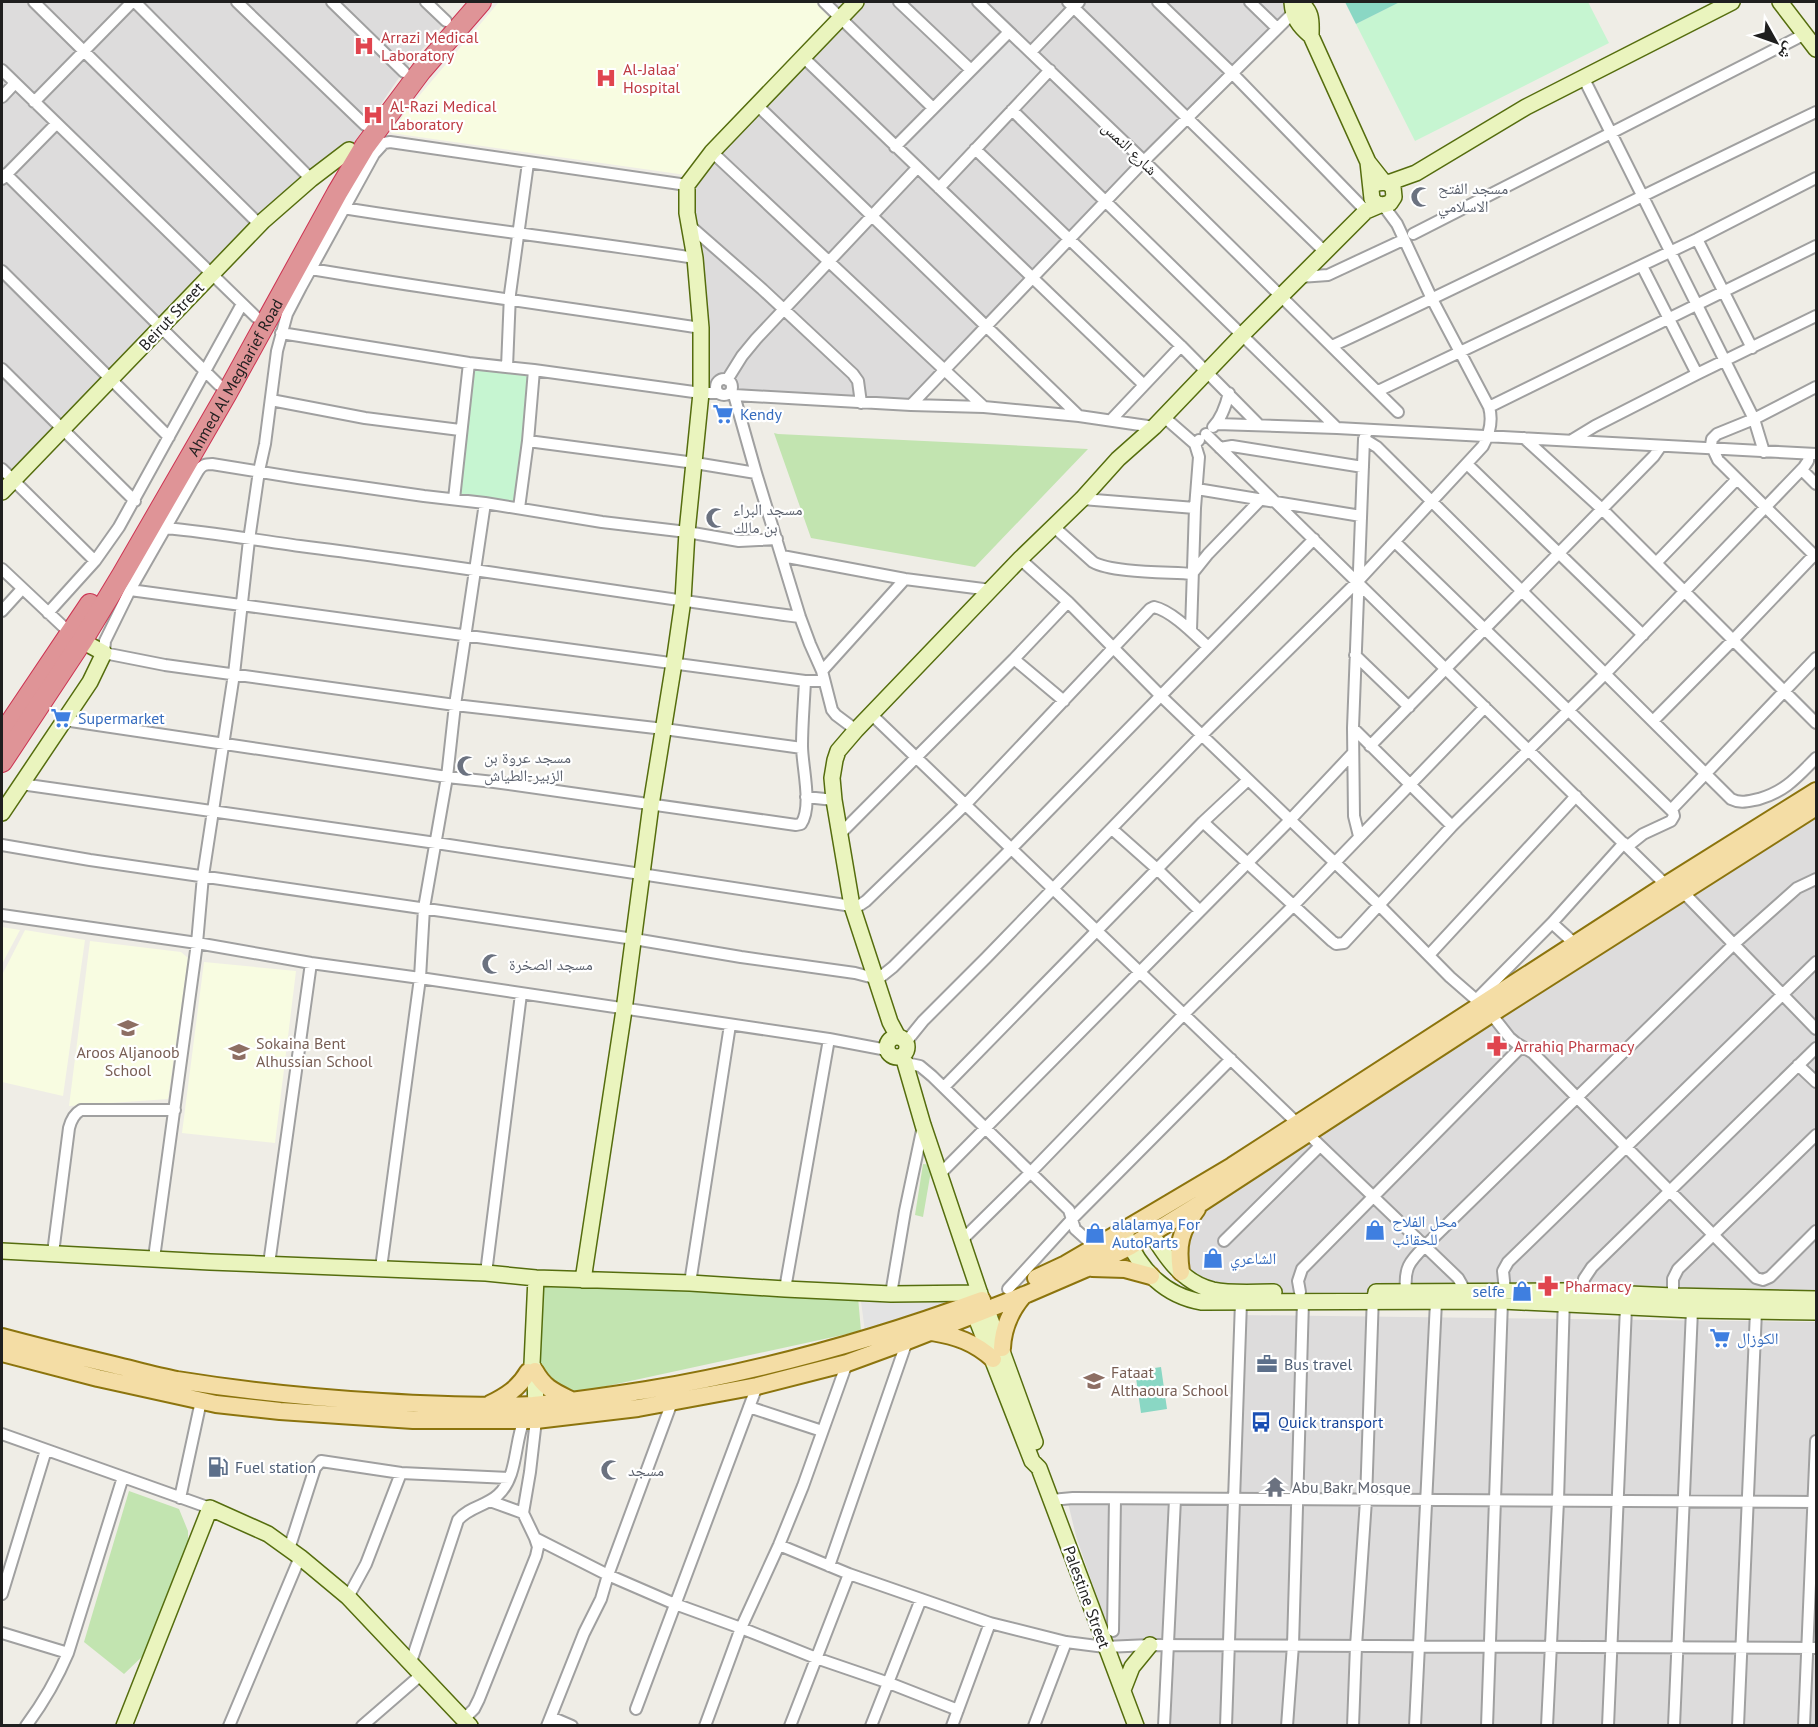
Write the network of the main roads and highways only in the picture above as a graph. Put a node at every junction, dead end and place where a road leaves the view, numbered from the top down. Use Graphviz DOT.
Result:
graph roads {
  1 [pos="463,2"];
  2 [pos="481,2"];
  3 [pos="76,637"];
  4 [pos="2,735"];
  5 [pos="2,762"];
  6 [pos="1816,791"];
  7 [pos="1816,807"];
  8 [pos="1483,1006"];
  9 [pos="1302,1128"];
  10 [pos="1201,1203"];
  11 [pos="1148,1227"];
  12 [pos="1127,1238"];
  13 [pos="1085,1269"];
  14 [pos="1181,1272"];
  15 [pos="1151,1276"];
  16 [pos="1016,1292"];
  17 [pos="981,1305"];
  18 [pos="931,1332"];
  19 [pos="2,1337"];
  20 [pos="2,1353"];
  21 [pos="574,1401"];
  22 [pos="485,1406"];
  23 [pos="530,1412"];
  1 -- 3 [label="highway, Ahmed Al Megharief Road"];
  2 -- 3 [label="highway, Ahmed Al Megharief Road"];
  3 -- 4 [label="highway, Ahmed Al Megharief Road"];
  3 -- 5 [label="highway, Ahmed Al Megharief Road"];
  6 -- 8 [label="main road"];
  7 -- 8 [label="main road"];
  8 -- 9 [label="main road"];
  9 -- 10 [label="main road"];
  9 -- 11 [label="main road"];
  10 -- 11 [label="main road"];
  10 -- 14 [label="main road"];
  11 -- 12 [label="main road"];
  12 -- 13 [label="main road"];
  12 -- 16 [label="main road"];
  13 -- 15 [label="main road"];
  13 -- 16 [label="main road"];
  16 -- 17 [label="main road"];
  16 -- 18 [label="main road"];
  17 -- 18 [label="main road"];
  17 -- 21 [label="main road"];
  18 -- 23 [label="main road"];
  19 -- 22 [label="main road"];
  20 -- 23 [label="main road"];
  21 -- 22 [label="main road"];
  21 -- 23 [label="main road"];
  22 -- 23 [label="main road"];
}
